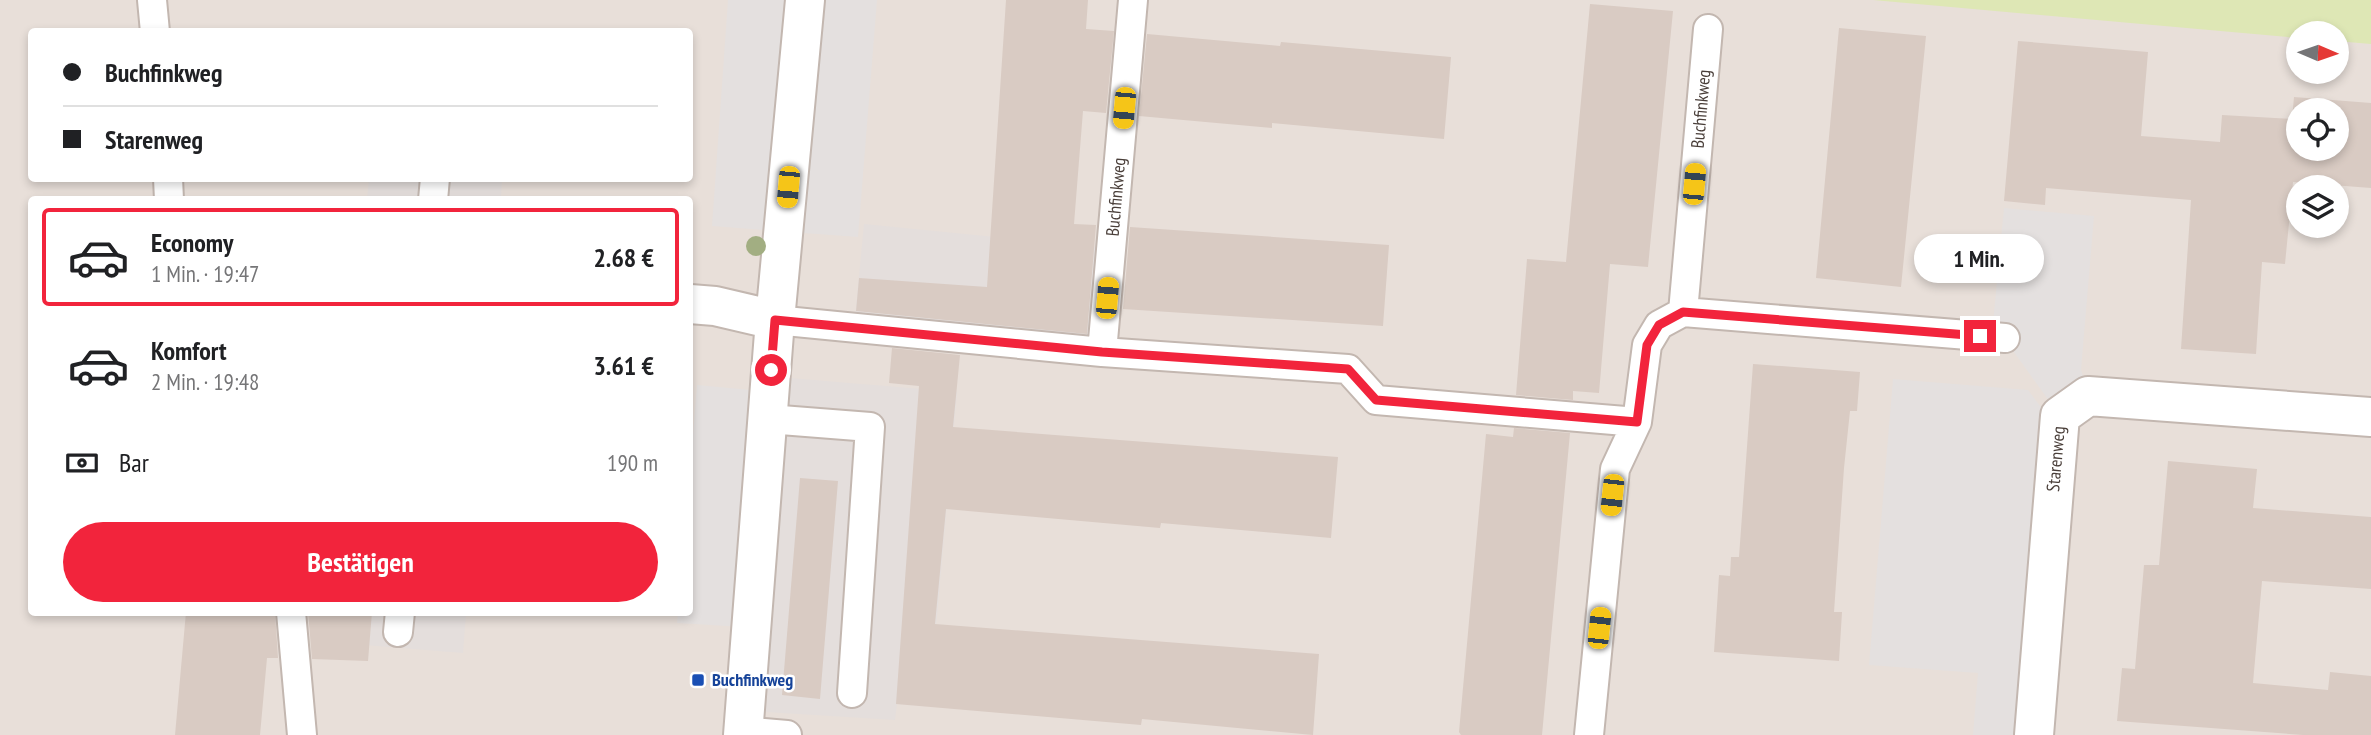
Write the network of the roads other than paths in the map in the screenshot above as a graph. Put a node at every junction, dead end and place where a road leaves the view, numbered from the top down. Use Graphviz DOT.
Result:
graph roads {
  1 [pos="152,0"];
  2 [pos="805,0"];
  3 [pos="1133,0"];
  4 [pos="155,28"];
  5 [pos="1708,29"];
  6 [pos="693,304"];
  7 [pos="1683,312"];
  8 [pos="775,320"];
  9 [pos="2005,338"];
  10 [pos="1102,352"];
  11 [pos="2371,418"];
  12 [pos="768,419"];
  13 [pos="1637,422"];
  14 [pos="291,616"];
  15 [pos="852,693"];
  16 [pos="743,733"];
  17 [pos="302,735"];
  18 [pos="787,735"];
  19 [pos="1589,735"];
  20 [pos="2034,735"];
  1 -- 4 [label="lane"];
  2 -- 8 [label="street"];
  3 -- 10 [label="lane, Buchfinkweg"];
  5 -- 7 [label="lane, Buchfinkweg"];
  6 -- 8 [label="street"];
  7 -- 9 [label="lane"];
  7 -- 13 [label="lane"];
  8 -- 10 [label="lane"];
  8 -- 12 [label="street"];
  10 -- 13 [label="lane"];
  11 -- 20 [label="street, Starenweg"];
  12 -- 15 [label="lane"];
  12 -- 16 [label="street"];
  13 -- 19 [label="lane"];
  14 -- 17 [label="lane"];
  16 -- 18 [label="lane"];
}
